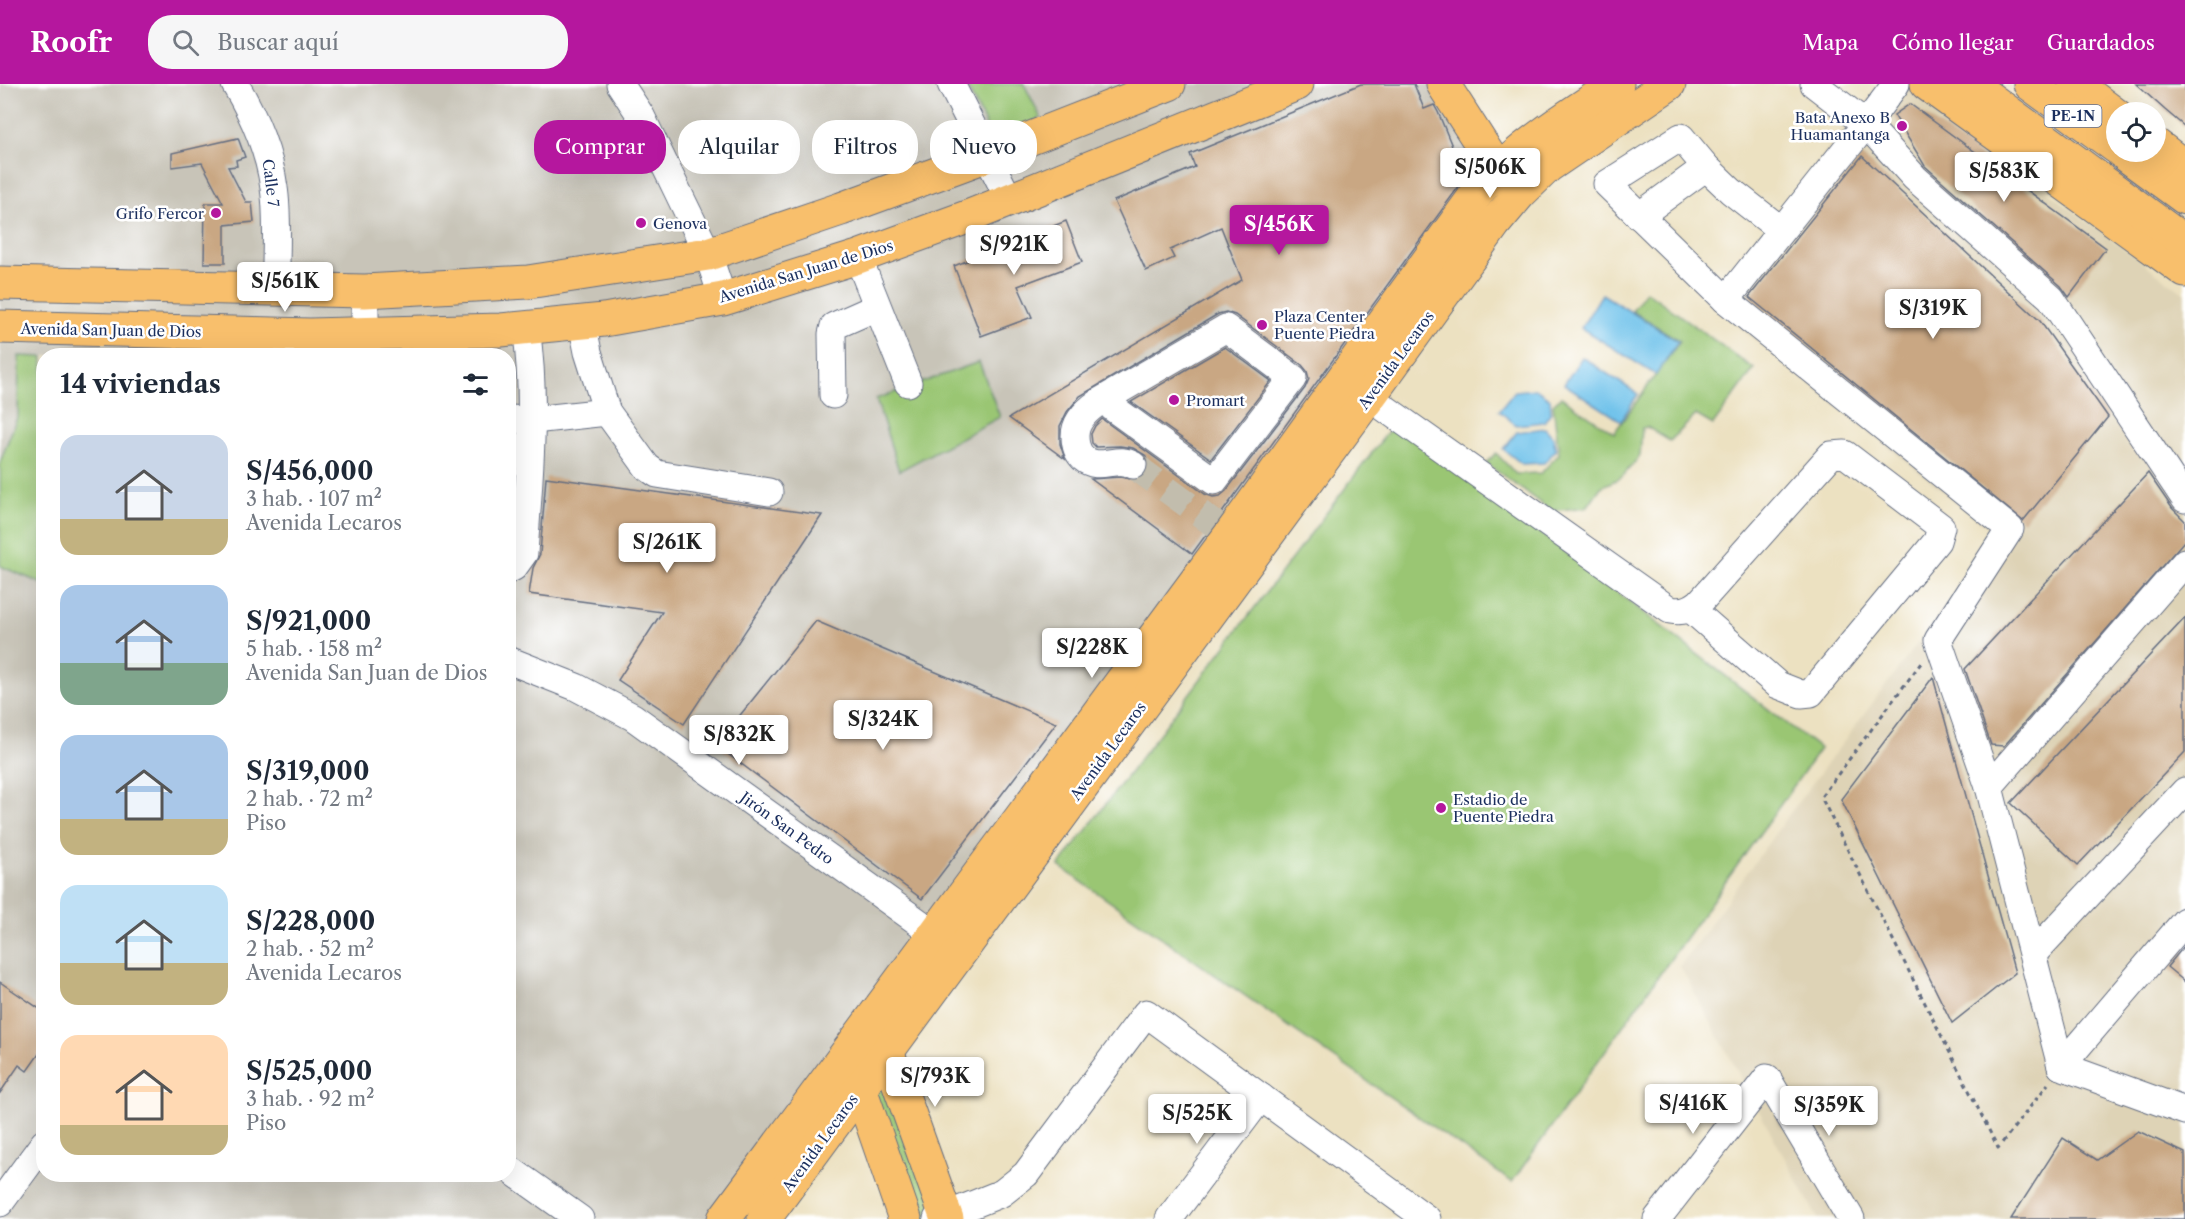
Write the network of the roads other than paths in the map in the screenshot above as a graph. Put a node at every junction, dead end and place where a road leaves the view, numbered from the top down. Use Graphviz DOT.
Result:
graph roads {
  1 [pos="236,84"];
  2 [pos="620,84"];
  3 [pos="951,84"];
  4 [pos="1169,84"];
  5 [pos="1297,84"];
  6 [pos="1443,84"];
  7 [pos="1617,84"];
  8 [pos="1669,84"];
  9 [pos="1814,84"];
  10 [pos="1896,84"];
  11 [pos="1927,84"];
  12 [pos="1970,84"];
  13 [pos="2030,84"];
  14 [pos="2075,84"];
  15 [pos="2106,108"];
  16 [pos="970,120"];
  17 [pos="1866,124"];
  18 [pos="1037,136"];
  19 [pos="2106,140"];
  20 [pos="2166,153"];
  21 [pos="2136,162"];
  22 [pos="1706,167"];
  23 [pos="2185,167"];
  24 [pos="936,174"];
  25 [pos="997,174"];
  26 [pos="1509,182"];
  27 [pos="2185,198"];
  28 [pos="1010,201"];
  29 [pos="1640,216"];
  30 [pos="1781,230"];
  31 [pos="2185,242"];
  32 [pos="708,254"];
  33 [pos="858,257"];
  34 [pos="2185,271"];
  35 [pos="0,283"];
  36 [pos="276,290"];
  37 [pos="310,291"];
  38 [pos="365,291"];
  39 [pos="723,299"];
  40 [pos="1726,300"];
  41 [pos="877,307"];
  42 [pos="582,322"];
  43 [pos="0,327"];
  44 [pos="526,328"];
  45 [pos="293,341"];
  46 [pos="365,345"];
  47 [pos="908,383"];
  48 [pos="833,395"];
  49 [pos="1369,397"];
  50 [pos="1103,400"];
  51 [pos="607,412"];
  52 [pos="521,419"];
  53 [pos="1133,465"];
  54 [pos="769,492"];
  55 [pos="2185,499"];
  56 [pos="2185,562"];
  57 [pos="516,564"];
  58 [pos="1691,609"];
  59 [pos="516,663"];
  60 [pos="1989,787"];
  61 [pos="2185,790"];
  62 [pos="2185,921"];
  63 [pos="935,934"];
  64 [pos="2033,954"];
  65 [pos="873,1017"];
  66 [pos="888,1050"];
  67 [pos="847,1053"];
  68 [pos="2061,1066"];
  69 [pos="860,1089"];
  70 [pos="1261,1097"];
  71 [pos="2185,1111"];
  72 [pos="36,1154"];
  73 [pos="516,1174"];
  74 [pos="0,1203"];
  75 [pos="1181,1215"];
  76 [pos="898,1216"];
  77 [pos="1662,1216"];
  78 [pos="943,1218"];
  79 [pos="580,1219"];
  80 [pos="724,1219"];
  81 [pos="764,1219"];
  82 [pos="1427,1219"];
  83 [pos="1851,1219"];
  1 -- 36 [label="street, Calle 7"];
  2 -- 32 [label="street"];
  3 -- 16 [label="street"];
  4 -- 18 [label="main road"];
  5 -- 28 [label="main road, Avenida San Juan de Dios"];
  6 -- 26 [label="main road"];
  7 -- 26 [label="main road, Avenida Lecaros"];
  8 -- 26 [label="main road"];
  9 -- 17 [label="street"];
  10 -- 17 [label="street"];
  11 -- 34 [label="main road"];
  12 -- 31 [label="main road, PE-1N"];
  13 -- 19 [label="main road, PE-1N"];
  14 -- 15 [label="main road"];
  17 -- 30 [label="street"];
  17 -- 55 [label="street"];
  20 -- 23 [label="main road"];
  21 -- 27 [label="main road"];
  22 -- 29 [label="street"];
  22 -- 29 [label="street"];
  22 -- 30 [label="street"];
  24 -- 32 [label="main road"];
  25 -- 28 [label="street"];
  26 -- 49 [label="main road, Avenida Lecaros"];
  26 -- 63 [label="main road, Avenida Lecaros"];
  28 -- 33 [label="main road, Avenida San Juan de Dios"];
  29 -- 40 [label="street"];
  30 -- 40 [label="street"];
  32 -- 38 [label="main road"];
  32 -- 39 [label="street"];
  33 -- 39 [label="main road, Avenida San Juan de Dios"];
  33 -- 41 [label="street"];
  35 -- 36 [label="main road"];
  36 -- 37 [label="main road"];
  37 -- 38 [label="main road"];
  37 -- 45 [label="main road"];
  38 -- 46 [label="street"];
  39 -- 42 [label="main road, Avenida San Juan de Dios"];
  40 -- 60 [label="street"];
  41 -- 47 [label="street"];
  41 -- 48 [label="street"];
  42 -- 44 [label="main road, Avenida San Juan de Dios"];
  42 -- 51 [label="street"];
  43 -- 45 [label="main road, Avenida San Juan de Dios"];
  44 -- 46 [label="main road, Avenida San Juan de Dios"];
  44 -- 52 [label="street"];
  45 -- 46 [label="main road, Avenida San Juan de Dios"];
  49 -- 58 [label="street"];
  49 -- 66 [label="main road, Avenida Lecaros"];
  50 -- 50 [label="street"];
  50 -- 53 [label="street"];
  51 -- 52 [label="street"];
  51 -- 54 [label="street"];
  52 -- 57 [label="street"];
  56 -- 60 [label="street"];
  58 -- 58 [label="street"];
  59 -- 63 [label="street, Jirón San Pedro"];
  60 -- 64 [label="street"];
  61 -- 64 [label="street"];
  62 -- 68 [label="street"];
  63 -- 65 [label="main road, Avenida Lecaros"];
  64 -- 68 [label="street"];
  65 -- 66 [label="main road"];
  65 -- 67 [label="main road, Avenida Lecaros"];
  66 -- 69 [label="main road, Avenida Lecaros"];
  66 -- 78 [label="main road"];
  67 -- 69 [label="main road"];
  67 -- 80 [label="main road, Avenida Lecaros"];
  68 -- 71 [label="street"];
  69 -- 76 [label="main road"];
  69 -- 81 [label="main road, Avenida Lecaros"];
  70 -- 75 [label="street"];
  70 -- 78 [label="street"];
  70 -- 82 [label="street"];
  72 -- 74 [label="street"];
  73 -- 79 [label="street"];
  77 -- 83 [label="street"];
}
